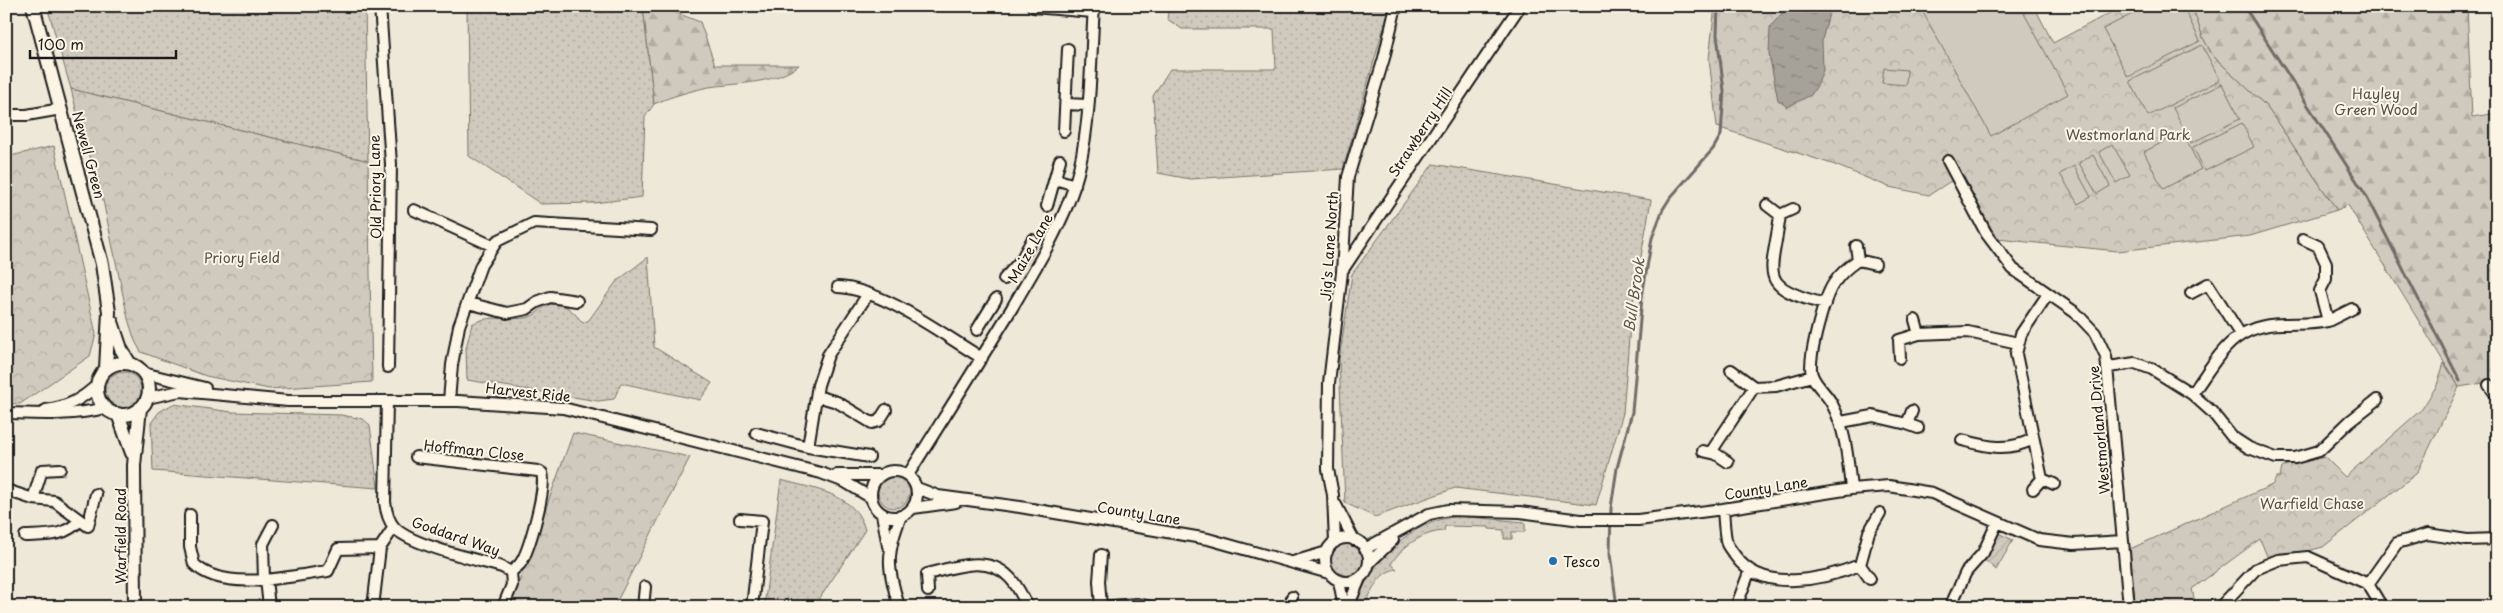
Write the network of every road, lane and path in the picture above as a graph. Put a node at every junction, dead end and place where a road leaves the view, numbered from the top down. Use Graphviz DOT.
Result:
graph roads {
  1 [pos="33,6"];
  2 [pos="380,6"];
  3 [pos="1396,6"];
  4 [pos="1520,6"];
  5 [pos="1033,7"];
  6 [pos="1094,9"];
  7 [pos="1068,49"];
  8 [pos="1066,104"];
  9 [pos="1087,104"];
  10 [pos="61,109"];
  11 [pos="6,115"];
  12 [pos="1064,131"];
  13 [pos="1060,160"];
  14 [pos="1948,161"];
  15 [pos="1055,179"];
  16 [pos="1074,185"];
  17 [pos="1767,205"];
  18 [pos="1047,206"];
  19 [pos="1792,209"];
  20 [pos="414,210"];
  21 [pos="1780,215"];
  22 [pos="651,230"];
  23 [pos="2303,239"];
  24 [pos="1032,240"];
  25 [pos="493,246"];
  26 [pos="1856,246"];
  27 [pos="1021,260"];
  28 [pos="1858,260"];
  29 [pos="1875,264"];
  30 [pos="1035,269"];
  31 [pos="1342,272"];
  32 [pos="1004,279"];
  33 [pos="838,287"];
  34 [pos="2191,293"];
  35 [pos="868,294"];
  36 [pos="2048,294"];
  37 [pos="996,299"];
  38 [pos="578,301"];
  39 [pos="468,303"];
  40 [pos="1825,304"];
  41 [pos="2352,309"];
  42 [pos="110,312"];
  43 [pos="989,312"];
  44 [pos="1915,320"];
  45 [pos="1004,321"];
  46 [pos="2328,321"];
  47 [pos="978,330"];
  48 [pos="1919,334"];
  49 [pos="2240,334"];
  50 [pos="2018,343"];
  51 [pos="982,358"];
  52 [pos="1900,358"];
  53 [pos="130,364"];
  54 [pos="388,367"];
  55 [pos="2109,367"];
  56 [pos="106,369"];
  57 [pos="1731,370"];
  58 [pos="143,372"];
  59 [pos="1812,376"];
  60 [pos="97,385"];
  61 [pos="2489,385"];
  62 [pos="1754,387"];
  63 [pos="2192,394"];
  64 [pos="225,395"];
  65 [pos="817,396"];
  66 [pos="2497,396"];
  67 [pos="387,400"];
  68 [pos="2377,400"];
  69 [pos="449,401"];
  70 [pos="144,403"];
  71 [pos="106,408"];
  72 [pos="886,410"];
  73 [pos="1912,411"];
  74 [pos="6,413"];
  75 [pos="25,414"];
  76 [pos="118,414"];
  77 [pos="1841,422"];
  78 [pos="1907,424"];
  79 [pos="1918,428"];
  80 [pos="756,432"];
  81 [pos="2033,439"];
  82 [pos="1962,440"];
  83 [pos="808,447"];
  84 [pos="416,457"];
  85 [pos="869,457"];
  86 [pos="1728,462"];
  87 [pos="134,465"];
  88 [pos="60,469"];
  89 [pos="821,473"];
  90 [pos="880,475"];
  91 [pos="908,475"];
  92 [pos="2042,479"];
  93 [pos="2054,484"];
  94 [pos="917,488"];
  95 [pos="1852,489"];
  96 [pos="2033,489"];
  97 [pos="6,490"];
  98 [pos="96,494"];
  99 [pos="1332,495"];
  100 [pos="870,497"];
  101 [pos="33,499"];
  102 [pos="979,502"];
  103 [pos="913,508"];
  104 [pos="1722,509"];
  105 [pos="1880,513"];
  106 [pos="882,514"];
  107 [pos="190,515"];
  108 [pos="901,516"];
  109 [pos="740,519"];
  110 [pos="80,520"];
  111 [pos="1997,523"];
  112 [pos="273,525"];
  113 [pos="394,527"];
  114 [pos="1407,528"];
  115 [pos="25,536"];
  116 [pos="2497,539"];
  117 [pos="1354,540"];
  118 [pos="2123,541"];
  119 [pos="1335,542"];
  120 [pos="380,548"];
  121 [pos="1366,548"];
  122 [pos="1327,552"];
  123 [pos="889,554"];
  124 [pos="1101,556"];
  125 [pos="1292,562"];
  126 [pos="1369,563"];
  127 [pos="1860,565"];
  128 [pos="1750,570"];
  129 [pos="511,572"];
  130 [pos="1329,573"];
  131 [pos="1360,578"];
  132 [pos="265,579"];
  133 [pos="1870,579"];
  134 [pos="1339,581"];
  135 [pos="2368,584"];
  136 [pos="645,587"];
  137 [pos="928,591"];
  138 [pos="1953,606"];
  139 [pos="135,607"];
  140 [pos="269,607"];
  141 [pos="373,607"];
  142 [pos="503,607"];
  143 [pos="643,607"];
  144 [pos="752,607"];
  145 [pos="899,607"];
  146 [pos="1028,607"];
  147 [pos="1100,607"];
  148 [pos="1151,607"];
  149 [pos="1344,607"];
  150 [pos="1348,607"];
  151 [pos="1736,607"];
  152 [pos="2129,607"];
  153 [pos="2220,607"];
  154 [pos="2382,607"];
  1 -- 10 [label="main road, Newell Green"];
  2 -- 54 [label="street, Old Priory Lane"];
  3 -- 31 [label="street, Jig's Lane North"];
  4 -- 31 [label="street, Strawberry Hill"];
  5 -- 6 [label="street"];
  6 -- 9 [label="street, Maize Lane"];
  7 -- 8 [label="street"];
  8 -- 9 [label="street"];
  8 -- 12 [label="street"];
  9 -- 16 [label="street, Maize Lane"];
  10 -- 11 [label="street"];
  10 -- 42 [label="main road, Newell Green"];
  13 -- 15 [label="street"];
  14 -- 36 [label="street, Westmorland Drive"];
  15 -- 16 [label="street"];
  15 -- 18 [label="street"];
  16 -- 30 [label="street, Maize Lane"];
  17 -- 21 [label="street"];
  19 -- 21 [label="street"];
  20 -- 25 [label="street"];
  21 -- 40 [label="street"];
  22 -- 25 [label="street"];
  23 -- 46 [label="street"];
  24 -- 27 [label="street"];
  25 -- 39 [label="street"];
  26 -- 28 [label="street"];
  27 -- 30 [label="street"];
  27 -- 32 [label="street"];
  28 -- 29 [label="street"];
  28 -- 40 [label="street"];
  30 -- 45 [label="street, Maize Lane"];
  31 -- 99 [label="street, Jig's Lane North"];
  33 -- 35 [label="street"];
  34 -- 49 [label="street"];
  35 -- 51 [label="street"];
  35 -- 65 [label="street"];
  36 -- 50 [label="street"];
  36 -- 55 [label="street, Westmorland Drive"];
  37 -- 43 [label="street"];
  38 -- 39 [label="street"];
  39 -- 69 [label="street"];
  40 -- 59 [label="street"];
  41 -- 46 [label="street"];
  42 -- 53 [label="main road, Newell Green"];
  42 -- 56 [label="main road, Newell Green"];
  43 -- 45 [label="street"];
  43 -- 47 [label="street"];
  44 -- 48 [label="street"];
  45 -- 51 [label="street, Maize Lane"];
  46 -- 49 [label="street"];
  48 -- 50 [label="street"];
  48 -- 52 [label="street"];
  49 -- 63 [label="street"];
  50 -- 81 [label="street"];
  51 -- 91 [label="street, Maize Lane"];
  53 -- 56 [label="main road"];
  53 -- 58 [label="main road"];
  55 -- 63 [label="street"];
  55 -- 118 [label="street, Westmorland Drive"];
  56 -- 60 [label="main road"];
  57 -- 62 [label="street"];
  58 -- 64 [label="street, Harvest Ride"];
  58 -- 70 [label="main road"];
  59 -- 62 [label="street"];
  59 -- 77 [label="street"];
  60 -- 71 [label="main road"];
  60 -- 75 [label="street"];
  61 -- 66 [label="street"];
  62 -- 86 [label="street"];
  63 -- 68 [label="street"];
  64 -- 67 [label="street, Harvest Ride"];
  64 -- 70 [label="street, Harvest Ride"];
  65 -- 72 [label="street"];
  65 -- 83 [label="street"];
  67 -- 69 [label="street, Harvest Ride"];
  67 -- 113 [label="street, Goddard Way"];
  69 -- 89 [label="street, Harvest Ride"];
  70 -- 76 [label="main road"];
  70 -- 87 [label="main road, Warfield Road"];
  71 -- 75 [label="street"];
  71 -- 76 [label="main road"];
  73 -- 78 [label="street"];
  74 -- 75 [label="street"];
  76 -- 87 [label="main road, Warfield Road"];
  77 -- 78 [label="street"];
  77 -- 95 [label="street"];
  78 -- 79 [label="street"];
  80 -- 83 [label="street"];
  81 -- 82 [label="street"];
  81 -- 92 [label="street"];
  83 -- 85 [label="street"];
  84 -- 129 [label="street, Hoffman Close"];
  87 -- 139 [label="main road, Warfield Road"];
  88 -- 101 [label="street"];
  89 -- 90 [label="street, Harvest Ride"];
  89 -- 100 [label="street, Harvest Ride"];
  90 -- 91 [label="street"];
  90 -- 100 [label="street"];
  91 -- 94 [label="street"];
  92 -- 93 [label="street"];
  92 -- 96 [label="street"];
  94 -- 102 [label="street, County Lane"];
  94 -- 103 [label="street"];
  95 -- 104 [label="street, County Lane"];
  95 -- 111 [label="street, County Lane"];
  97 -- 101 [label="street"];
  98 -- 110 [label="street"];
  99 -- 117 [label="street, Jig's Lane North"];
  99 -- 119 [label="street, Jig's Lane North"];
  100 -- 106 [label="street"];
  101 -- 110 [label="street"];
  102 -- 103 [label="street, County Lane"];
  102 -- 125 [label="street, County Lane"];
  103 -- 108 [label="street"];
  104 -- 114 [label="street, County Lane"];
  104 -- 128 [label="street"];
  105 -- 127 [label="street"];
  106 -- 108 [label="street"];
  106 -- 123 [label="street"];
  107 -- 132 [label="street"];
  108 -- 123 [label="street"];
  109 -- 144 [label="street"];
  110 -- 115 [label="street"];
  111 -- 118 [label="street, County Lane"];
  111 -- 138 [label="street"];
  112 -- 132 [label="street"];
  113 -- 120 [label="street"];
  113 -- 129 [label="street, Goddard Way"];
  114 -- 121 [label="street, County Lane"];
  114 -- 126 [label="street, County Lane"];
  116 -- 135 [label="street"];
  117 -- 119 [label="street"];
  117 -- 121 [label="street"];
  118 -- 152 [label="street, Westmorland Drive"];
  119 -- 122 [label="street"];
  120 -- 132 [label="street"];
  120 -- 141 [label="street"];
  121 -- 126 [label="street"];
  122 -- 125 [label="street"];
  122 -- 130 [label="street"];
  123 -- 145 [label="street"];
  124 -- 147 [label="street"];
  125 -- 130 [label="street, County Lane"];
  126 -- 131 [label="street"];
  127 -- 128 [label="street"];
  127 -- 133 [label="street"];
  128 -- 151 [label="street"];
  129 -- 142 [label="street, Goddard Way"];
  130 -- 134 [label="street"];
  131 -- 134 [label="street"];
  131 -- 150 [label="street"];
  132 -- 140 [label="street"];
  134 -- 149 [label="street"];
  135 -- 153 [label="street"];
  135 -- 154 [label="street"];
  136 -- 143 [label="street"];
  137 -- 146 [label="street"];
  147 -- 148 [label="street"];
}
